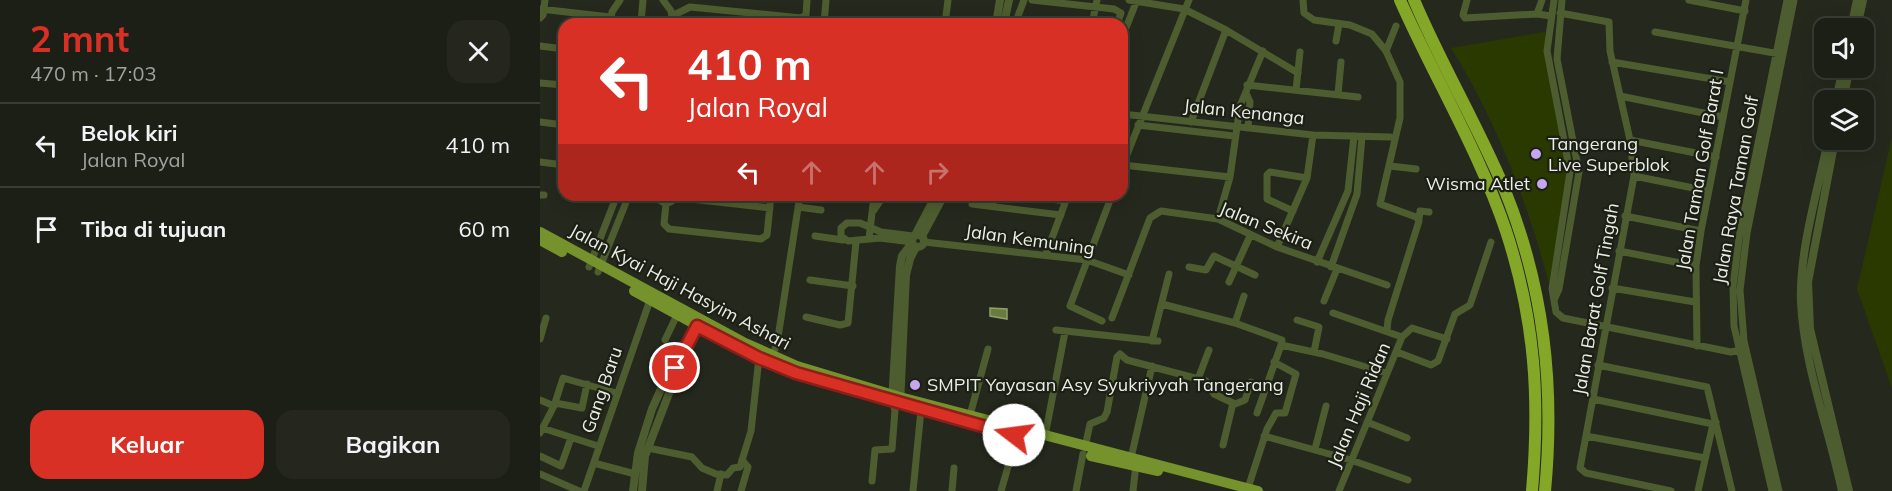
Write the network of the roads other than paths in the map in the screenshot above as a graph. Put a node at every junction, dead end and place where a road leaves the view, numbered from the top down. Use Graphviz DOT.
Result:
graph roads {
  1 [pos="545,0"];
  2 [pos="620,0"];
  3 [pos="643,0"];
  4 [pos="663,0"];
  5 [pos="807,0"];
  6 [pos="826,0"];
  7 [pos="948,0"];
  8 [pos="1000,0"];
  9 [pos="1009,0"];
  10 [pos="1024,0"];
  11 [pos="1032,0"];
  12 [pos="1134,0"];
  13 [pos="1189,0"];
  14 [pos="1303,0"];
  15 [pos="1400,0"];
  16 [pos="1414,0"];
  17 [pos="1467,0"];
  18 [pos="1542,0"];
  19 [pos="1554,0"];
  20 [pos="1562,0"];
  21 [pos="1689,0"];
  22 [pos="1746,0"];
  23 [pos="1787,0"];
  24 [pos="1794,0"];
  25 [pos="1857,0"];
  26 [pos="1863,0"];
  27 [pos="1149,1"];
  28 [pos="1097,3"];
  29 [pos="690,4"];
  30 [pos="1184,9"];
  31 [pos="542,10"];
  32 [pos="1744,11"];
  33 [pos="1560,13"];
  34 [pos="1537,14"];
  35 [pos="672,16"];
  36 [pos="1551,16"];
  37 [pos="540,18"];
  38 [pos="591,18"];
  39 [pos="611,18"];
  40 [pos="641,18"];
  41 [pos="824,18"];
  42 [pos="946,18"];
  43 [pos="997,18"];
  44 [pos="1005,18"];
  45 [pos="1017,18"];
  46 [pos="1093,18"];
  47 [pos="1118,18"];
  48 [pos="1853,18"];
  49 [pos="1859,18"];
  50 [pos="1128,19"];
  51 [pos="1340,24"];
  52 [pos="1396,26"];
  53 [pos="1226,30"];
  54 [pos="1655,32"];
  55 [pos="1336,41"];
  56 [pos="540,46"];
  57 [pos="1737,47"];
  58 [pos="558,48"];
  59 [pos="1263,51"];
  60 [pos="1386,51"];
  61 [pos="1300,52"];
  62 [pos="1779,54"];
  63 [pos="1341,62"];
  64 [pos="1612,62"];
  65 [pos="1298,73"];
  66 [pos="1730,82"];
  67 [pos="540,83"];
  68 [pos="558,85"];
  69 [pos="1247,85"];
  70 [pos="1296,90"];
  71 [pos="1246,93"];
  72 [pos="1338,94"];
  73 [pos="1620,96"];
  74 [pos="1358,97"];
  75 [pos="1128,115"];
  76 [pos="1141,116"];
  77 [pos="1723,117"];
  78 [pos="540,122"];
  79 [pos="1191,122"];
  80 [pos="558,124"];
  81 [pos="1138,125"];
  82 [pos="1235,127"];
  83 [pos="1248,128"];
  84 [pos="1234,135"];
  85 [pos="1313,135"];
  86 [pos="1358,137"];
  87 [pos="1390,137"];
  88 [pos="1630,140"];
  89 [pos="1128,146"];
  90 [pos="1826,150"];
  91 [pos="1833,150"];
  92 [pos="1716,157"];
  93 [pos="540,162"];
  94 [pos="558,164"];
  95 [pos="1390,166"];
  96 [pos="1128,167"];
  97 [pos="1416,169"];
  98 [pos="1634,176"];
  99 [pos="1230,177"];
  100 [pos="1307,178"];
  101 [pos="1347,191"];
  102 [pos="1708,191"];
  103 [pos="1357,194"];
  104 [pos="615,201"];
  105 [pos="626,201"];
  106 [pos="662,201"];
  107 [pos="717,201"];
  108 [pos="770,201"];
  109 [pos="799,201"];
  110 [pos="873,201"];
  111 [pos="880,201"];
  112 [pos="933,201"];
  113 [pos="940,201"];
  114 [pos="993,201"];
  115 [pos="1066,201"];
  116 [pos="1110,201"];
  117 [pos="972,204"];
  118 [pos="990,206"];
  119 [pos="770,207"];
  120 [pos="798,207"];
  121 [pos="821,210"];
  122 [pos="1293,211"];
  123 [pos="1429,212"];
  124 [pos="872,213"];
  125 [pos="1061,215"];
  126 [pos="1625,216"];
  127 [pos="1218,219"];
  128 [pos="1419,219"];
  129 [pos="870,227"];
  130 [pos="1701,231"];
  131 [pos="540,232"];
  132 [pos="815,236"];
  133 [pos="1250,236"];
  134 [pos="869,239"];
  135 [pos="540,240"];
  136 [pos="843,240"];
  137 [pos="916,240"];
  138 [pos="856,242"];
  139 [pos="1491,242"];
  140 [pos="1277,248"];
  141 [pos="1619,251"];
  142 [pos="1046,254"];
  143 [pos="1087,260"];
  144 [pos="1317,262"];
  145 [pos="595,266"];
  146 [pos="1237,266"];
  147 [pos="1696,266"];
  148 [pos="1189,267"];
  149 [pos="1334,268"];
  150 [pos="1169,274"];
  151 [pos="1129,275"];
  152 [pos="1255,275"];
  153 [pos="810,280"];
  154 [pos="1229,282"];
  155 [pos="1387,285"];
  156 [pos="853,286"];
  157 [pos="1612,288"];
  158 [pos="1244,296"];
  159 [pos="650,300"];
  160 [pos="1554,300"];
  161 [pos="1324,301"];
  162 [pos="1695,302"];
  163 [pos="1162,304"];
  164 [pos="1333,313"];
  165 [pos="677,315"];
  166 [pos="806,317"];
  167 [pos="546,318"];
  168 [pos="1112,318"];
  169 [pos="1297,320"];
  170 [pos="1102,321"];
  171 [pos="699,322"];
  172 [pos="1235,323"];
  173 [pos="1606,325"];
  174 [pos="1056,330"];
  175 [pos="1387,330"];
  176 [pos="1065,332"];
  177 [pos="1402,337"];
  178 [pos="540,339"];
  179 [pos="1447,339"];
  180 [pos="665,340"];
  181 [pos="1281,345"];
  182 [pos="1697,346"];
  183 [pos="988,350"];
  184 [pos="1209,350"];
  185 [pos="1743,350"];
  186 [pos="1314,352"];
  187 [pos="1397,352"];
  188 [pos="772,356"];
  189 [pos="759,358"];
  190 [pos="1274,362"];
  191 [pos="1598,365"];
  192 [pos="1152,366"];
  193 [pos="675,368"];
  194 [pos="1386,373"];
  195 [pos="1198,379"];
  196 [pos="1251,382"];
  197 [pos="587,384"];
  198 [pos="616,393"];
  199 [pos="1593,399"];
  200 [pos="540,400"];
  201 [pos="896,401"];
  202 [pos="555,404"];
  203 [pos="1234,404"];
  204 [pos="1326,406"];
  205 [pos="921,410"];
  206 [pos="1257,414"];
  207 [pos="970,415"];
  208 [pos="1367,422"];
  209 [pos="1714,423"];
  210 [pos="541,430"];
  211 [pos="1017,436"];
  212 [pos="1045,436"];
  213 [pos="1264,436"];
  214 [pos="1586,436"];
  215 [pos="571,438"];
  216 [pos="1407,438"];
  217 [pos="1222,445"];
  218 [pos="598,446"];
  219 [pos="648,448"];
  220 [pos="1315,449"];
  221 [pos="1084,450"];
  222 [pos="540,456"];
  223 [pos="1705,458"];
  224 [pos="742,460"];
  225 [pos="1351,460"];
  226 [pos="1134,461"];
  227 [pos="594,463"];
  228 [pos="561,466"];
  229 [pos="954,468"];
  230 [pos="540,474"];
  231 [pos="635,474"];
  232 [pos="721,474"];
  233 [pos="1408,480"];
  234 [pos="555,481"];
  235 [pos="872,481"];
  236 [pos="1253,490"];
  237 [pos="579,491"];
  238 [pos="584,491"];
  239 [pos="633,491"];
  240 [pos="642,491"];
  241 [pos="717,491"];
  242 [pos="741,491"];
  243 [pos="913,491"];
  244 [pos="952,491"];
  245 [pos="1001,491"];
  246 [pos="1076,491"];
  247 [pos="1133,491"];
  248 [pos="1234,491"];
  249 [pos="1339,491"];
  250 [pos="1532,491"];
  251 [pos="1545,491"];
  252 [pos="1671,491"];
  253 [pos="1698,491"];
  254 [pos="1732,491"];
  255 [pos="1772,491"];
  256 [pos="1779,491"];
  257 [pos="1842,491"];
  258 [pos="1849,491"];
  1 -- 31 [label="street"];
  2 -- 39 [label="street"];
  3 -- 40 [label="street"];
  4 -- 35 [label="street"];
  5 -- 29 [label="street"];
  6 -- 41 [label="street"];
  7 -- 42 [label="street"];
  8 -- 43 [label="street"];
  9 -- 44 [label="street"];
  10 -- 45 [label="street"];
  11 -- 28 [label="street"];
  12 -- 27 [label="street"];
  12 -- 50 [label="street"];
  13 -- 30 [label="street"];
  14 -- 51 [label="street"];
  15 -- 250 [label="highway"];
  16 -- 251 [label="highway"];
  17 -- 34 [label="street"];
  18 -- 34 [label="street"];
  19 -- 20 [label="street"];
  19 -- 36 [label="street"];
  20 -- 33 [label="street"];
  21 -- 32 [label="street"];
  22 -- 32 [label="street, Jalan Taman Golf Barat I"];
  23 -- 62 [label="street, Jalan Raya Taman Golf"];
  24 -- 62 [label="street, Jalan Raya Taman Golf"];
  25 -- 48 [label="street"];
  26 -- 49 [label="street"];
  27 -- 30 [label="street"];
  28 -- 46 [label="street"];
  28 -- 47 [label="street"];
  29 -- 35 [label="street"];
  30 -- 53 [label="street"];
  30 -- 76 [label="street"];
  31 -- 37 [label="street"];
  31 -- 38 [label="street"];
  32 -- 57 [label="street, Jalan Taman Golf Barat I"];
  33 -- 64 [label="street, Jalan Barat Golf Tingah"];
  33 -- 160 [label="street"];
  34 -- 36 [label="street"];
  36 -- 160 [label="street"];
  51 -- 55 [label="street"];
  51 -- 60 [label="street"];
  52 -- 60 [label="street"];
  53 -- 59 [label="street"];
  53 -- 79 [label="street"];
  54 -- 57 [label="street"];
  56 -- 58 [label="street"];
  57 -- 62 [label="street"];
  57 -- 66 [label="street, Jalan Taman Golf Barat I"];
  59 -- 65 [label="street"];
  59 -- 69 [label="street"];
  60 -- 95 [label="street"];
  61 -- 65 [label="street"];
  62 -- 185 [label="street, Jalan Raya Taman Golf"];
  63 -- 72 [label="street"];
  64 -- 66 [label="street"];
  64 -- 73 [label="street, Jalan Barat Golf Tingah"];
  65 -- 70 [label="street"];
  66 -- 77 [label="street, Jalan Taman Golf Barat I"];
  67 -- 68 [label="street"];
  69 -- 70 [label="street"];
  69 -- 71 [label="street"];
  70 -- 72 [label="street"];
  71 -- 82 [label="street"];
  71 -- 83 [label="street"];
  72 -- 74 [label="street"];
  73 -- 77 [label="street"];
  73 -- 88 [label="street, Jalan Barat Golf Tingah"];
  75 -- 76 [label="street, Jalan Kenanga"];
  76 -- 79 [label="street, Jalan Kenanga"];
  76 -- 81 [label="street"];
  77 -- 92 [label="street, Jalan Taman Golf Barat I"];
  78 -- 80 [label="street"];
  79 -- 82 [label="street, Jalan Kenanga"];
  81 -- 84 [label="street"];
  81 -- 89 [label="street"];
  82 -- 83 [label="street, Jalan Kenanga"];
  82 -- 84 [label="street"];
  83 -- 85 [label="street, Jalan Kenanga"];
  84 -- 99 [label="street"];
  85 -- 86 [label="street, Jalan Kenanga"];
  85 -- 100 [label="street"];
  86 -- 87 [label="street, Jalan Kenanga"];
  86 -- 101 [label="street"];
  86 -- 103 [label="street"];
  88 -- 92 [label="street"];
  88 -- 98 [label="street, Jalan Barat Golf Tingah"];
  90 -- 257 [label="street"];
  91 -- 258 [label="street"];
  92 -- 102 [label="street, Jalan Taman Golf Barat I"];
  93 -- 94 [label="street"];
  95 -- 97 [label="street"];
  95 -- 128 [label="street"];
  96 -- 99 [label="street"];
  98 -- 102 [label="street"];
  98 -- 126 [label="street, Jalan Barat Golf Tingah"];
  99 -- 127 [label="street"];
  100 -- 122 [label="street"];
  100 -- 122 [label="street"];
  101 -- 103 [label="street"];
  101 -- 144 [label="street"];
  102 -- 130 [label="street, Jalan Taman Golf Barat I"];
  103 -- 149 [label="street"];
  104 -- 145 [label="street"];
  105 -- 145 [label="street"];
  106 -- 119 [label="street"];
  107 -- 119 [label="street"];
  108 -- 119 [label="street"];
  109 -- 120 [label="street"];
  110 -- 124 [label="street"];
  111 -- 124 [label="street"];
  112 -- 137 [label="street"];
  113 -- 137 [label="street"];
  114 -- 118 [label="street"];
  115 -- 125 [label="street"];
  116 -- 143 [label="street"];
  117 -- 118 [label="street"];
  118 -- 125 [label="street"];
  120 -- 121 [label="street"];
  120 -- 188 [label="street"];
  122 -- 140 [label="street"];
  123 -- 128 [label="street"];
  124 -- 129 [label="street"];
  125 -- 142 [label="street"];
  126 -- 130 [label="street"];
  126 -- 141 [label="street, Jalan Barat Golf Tingah"];
  127 -- 133 [label="street, Jalan Sekira"];
  127 -- 151 [label="street, Jalan Sekira"];
  128 -- 175 [label="street, Jalan Haji Ridan"];
  129 -- 134 [label="street"];
  129 -- 136 [label="street"];
  129 -- 137 [label="street"];
  130 -- 147 [label="street, Jalan Taman Golf Barat I"];
  131 -- 145 [label="main road, Jalan Kyai Haji Hasyim Ashari"];
  132 -- 136 [label="street"];
  133 -- 140 [label="street, Jalan Sekira"];
  133 -- 146 [label="street"];
  134 -- 137 [label="street"];
  134 -- 138 [label="street"];
  135 -- 145 [label="main road, Jalan Kyai Haji Hasyim Ashari"];
  136 -- 138 [label="street"];
  137 -- 142 [label="street, Jalan Kemuning"];
  137 -- 201 [label="street"];
  138 -- 156 [label="street"];
  139 -- 179 [label="street"];
  140 -- 144 [label="street, Jalan Sekira"];
  141 -- 147 [label="street"];
  141 -- 157 [label="street, Jalan Barat Golf Tingah"];
  142 -- 143 [label="street, Jalan Kemuning"];
  143 -- 151 [label="street, Jalan Kemuning"];
  143 -- 170 [label="street"];
  144 -- 149 [label="street, Jalan Sekira"];
  145 -- 159 [label="main road, Jalan Kyai Haji Hasyim Ashari"];
  145 -- 171 [label="main road, Jalan Kyai Haji Hasyim Ashari"];
  146 -- 148 [label="street"];
  146 -- 152 [label="street"];
  146 -- 154 [label="street"];
  147 -- 162 [label="street, Jalan Taman Golf Barat I"];
  149 -- 155 [label="street, Jalan Sekira"];
  149 -- 161 [label="street"];
  150 -- 163 [label="street"];
  151 -- 168 [label="street, Jalan Sekira"];
  153 -- 156 [label="street"];
  156 -- 166 [label="street"];
  157 -- 162 [label="street"];
  157 -- 173 [label="street, Jalan Barat Golf Tingah"];
  158 -- 172 [label="street"];
  159 -- 165 [label="main road, Jalan Kyai Haji Hasyim Ashari"];
  159 -- 198 [label="street, Gang Baru"];
  160 -- 173 [label="street"];
  162 -- 182 [label="street, Jalan Taman Golf Barat I"];
  163 -- 172 [label="street"];
  163 -- 176 [label="street"];
  164 -- 175 [label="street"];
  165 -- 171 [label="main road, Jalan Kyai Haji Hasyim Ashari"];
  165 -- 180 [label="street"];
  167 -- 178 [label="street"];
  169 -- 186 [label="street"];
  171 -- 188 [label="main road, Jalan Kyai Haji Hasyim Ashari"];
  171 -- 189 [label="main road, Jalan Kyai Haji Hasyim Ashari"];
  171 -- 193 [label="street"];
  172 -- 181 [label="street"];
  173 -- 182 [label="street"];
  173 -- 191 [label="street, Jalan Barat Golf Tingah"];
  174 -- 176 [label="street"];
  175 -- 177 [label="street, Jalan Haji Ridan"];
  176 -- 212 [label="street"];
  177 -- 179 [label="street"];
  177 -- 187 [label="street, Jalan Haji Ridan"];
  179 -- 187 [label="street"];
  181 -- 186 [label="street"];
  181 -- 190 [label="street"];
  182 -- 185 [label="street"];
  183 -- 207 [label="street"];
  184 -- 195 [label="street"];
  185 -- 255 [label="street, Jalan Raya Taman Golf"];
  185 -- 256 [label="street, Jalan Raya Taman Golf"];
  186 -- 194 [label="street"];
  187 -- 194 [label="street, Jalan Haji Ridan"];
  188 -- 201 [label="main road, Jalan Kyai Haji Hasyim Ashari"];
  189 -- 201 [label="main road, Jalan Kyai Haji Hasyim Ashari"];
  189 -- 224 [label="street"];
  190 -- 206 [label="street"];
  190 -- 213 [label="street"];
  191 -- 199 [label="street, Jalan Barat Golf Tingah"];
  191 -- 209 [label="street"];
  192 -- 195 [label="street"];
  192 -- 221 [label="street"];
  192 -- 226 [label="street"];
  193 -- 219 [label="street"];
  193 -- 231 [label="street"];
  194 -- 208 [label="street, Jalan Haji Ridan"];
  195 -- 203 [label="street"];
  196 -- 203 [label="street"];
  197 -- 198 [label="street"];
  197 -- 202 [label="street"];
  197 -- 202 [label="street"];
  198 -- 218 [label="street, Gang Baru"];
  199 -- 209 [label="street"];
  199 -- 214 [label="street, Jalan Barat Golf Tingah"];
  200 -- 202 [label="street"];
  201 -- 205 [label="main road, Jalan Kyai Haji Hasyim Ashari"];
  201 -- 207 [label="main road, Jalan Kyai Haji Hasyim Ashari"];
  201 -- 235 [label="street"];
  202 -- 210 [label="street"];
  203 -- 217 [label="street"];
  204 -- 220 [label="street"];
  205 -- 211 [label="main road, Jalan Kyai Haji Hasyim Ashari"];
  205 -- 243 [label="street"];
  207 -- 212 [label="main road, Jalan Kyai Haji Hasyim Ashari"];
  208 -- 216 [label="street"];
  208 -- 225 [label="street, Jalan Haji Ridan"];
  209 -- 223 [label="street"];
  209 -- 254 [label="street"];
  210 -- 215 [label="street"];
  211 -- 221 [label="main road, Jalan Kyai Haji Hasyim Ashari"];
  211 -- 245 [label="street"];
  212 -- 221 [label="main road, Jalan Kyai Haji Hasyim Ashari"];
  213 -- 220 [label="street"];
  213 -- 236 [label="street"];
  214 -- 223 [label="street"];
  214 -- 252 [label="street, Jalan Barat Golf Tingah"];
  215 -- 218 [label="street"];
  215 -- 228 [label="street"];
  218 -- 227 [label="street, Gang Baru"];
  219 -- 232 [label="street"];
  219 -- 240 [label="street"];
  220 -- 225 [label="street"];
  221 -- 226 [label="main road, Jalan Kyai Haji Hasyim Ashari"];
  221 -- 246 [label="street"];
  222 -- 228 [label="street"];
  223 -- 253 [label="street"];
  224 -- 232 [label="street"];
  224 -- 242 [label="street"];
  225 -- 233 [label="street"];
  225 -- 249 [label="street, Jalan Haji Ridan"];
  226 -- 236 [label="main road, Jalan Kyai Haji Hasyim Ashari"];
  226 -- 247 [label="street"];
  226 -- 248 [label="main road, Jalan Kyai Haji Hasyim Ashari"];
  227 -- 231 [label="street"];
  227 -- 238 [label="street, Gang Baru"];
  228 -- 234 [label="street"];
  229 -- 244 [label="street"];
  230 -- 234 [label="street"];
  231 -- 239 [label="street"];
  232 -- 241 [label="street"];
  234 -- 237 [label="street"];
}
